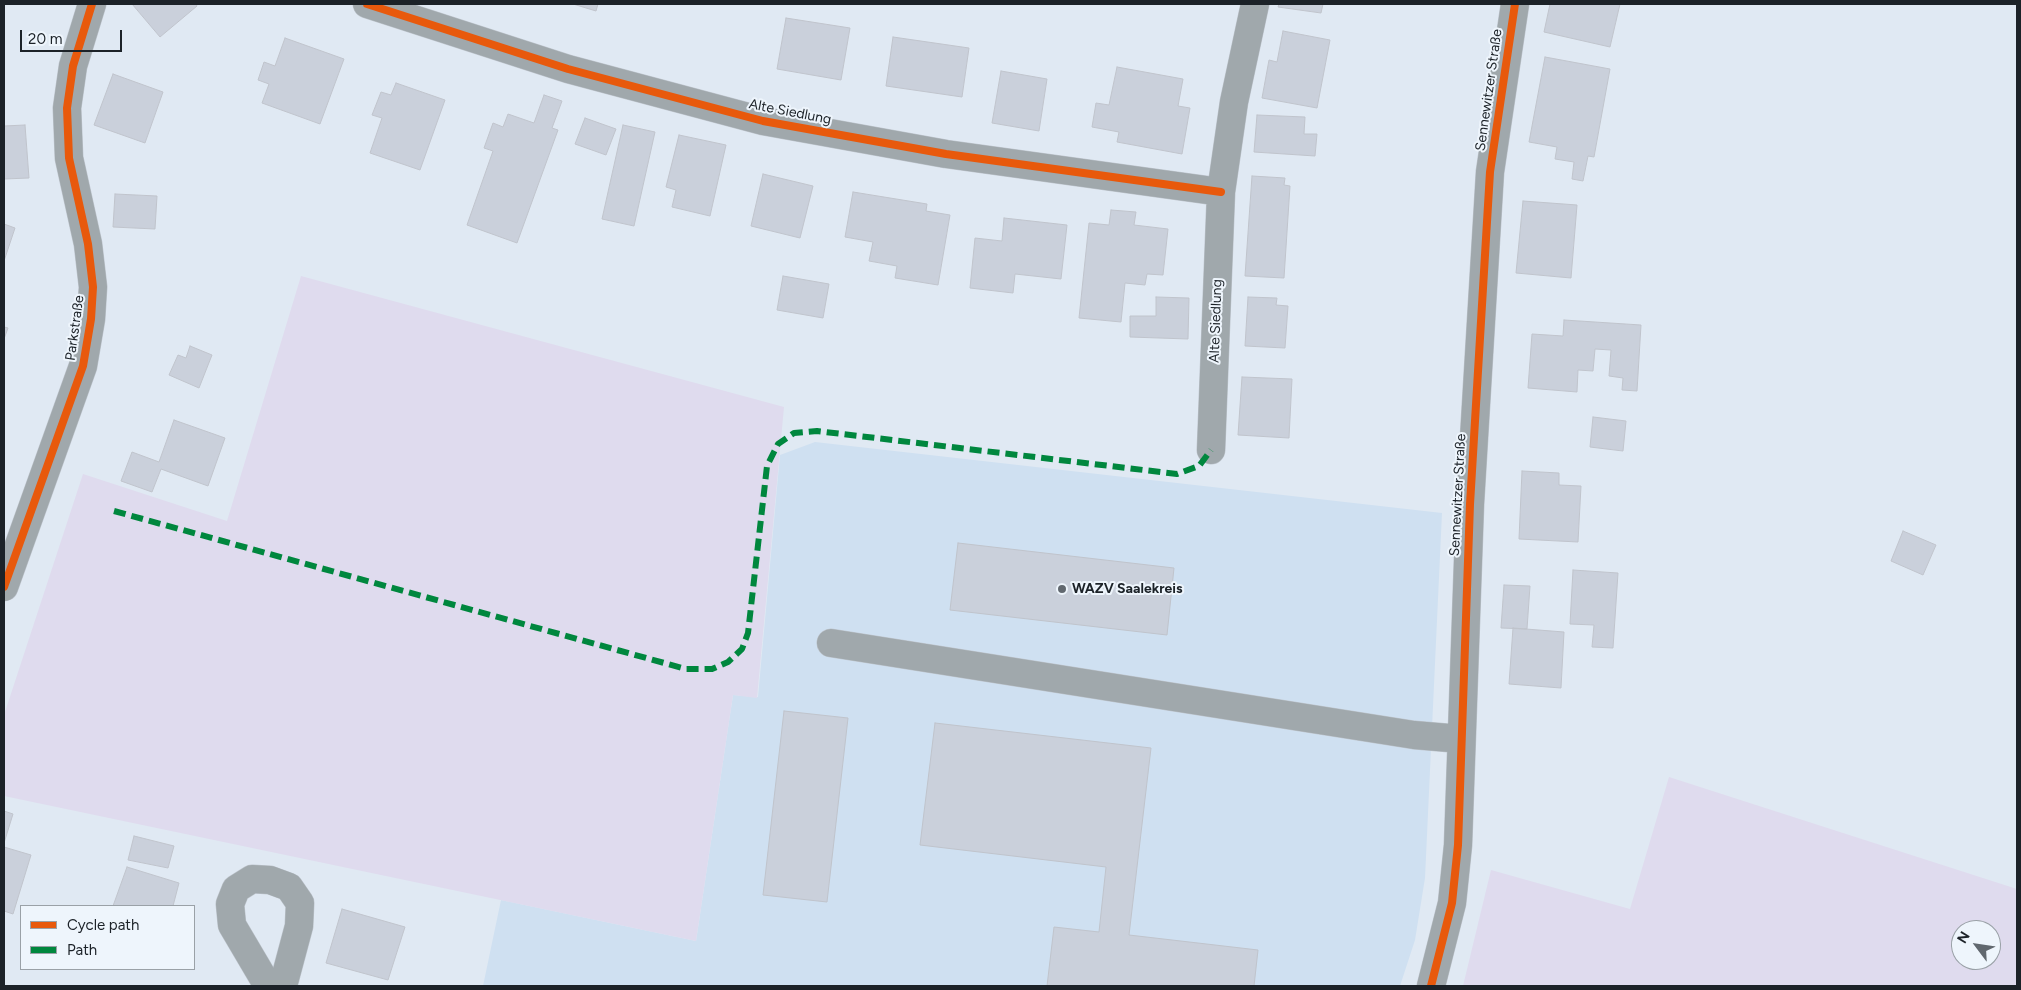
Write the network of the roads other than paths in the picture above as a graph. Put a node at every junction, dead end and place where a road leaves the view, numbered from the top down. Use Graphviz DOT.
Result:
graph roads {
  1 [pos="92,4"];
  2 [pos="367,4"];
  3 [pos="1255,4"];
  4 [pos="1515,4"];
  5 [pos="1221,192"];
  6 [pos="1211,450"];
  7 [pos="4,587"];
  8 [pos="831,643"];
  9 [pos="1461,739"];
  10 [pos="268,986"];
  11 [pos="283,986"];
  12 [pos="1430,986"];
  1 -- 7 [label="street, Parkstraße"];
  2 -- 5 [label="street, Alte Siedlung"];
  3 -- 5 [label="street, Alte Siedlung"];
  4 -- 9 [label="street, Sennewitzer Straße"];
  5 -- 6 [label="street, Alte Siedlung"];
  8 -- 9 [label="street"];
  9 -- 12 [label="street, Sennewitzer Straße"];
  10 -- 11 [label="street"];
}
